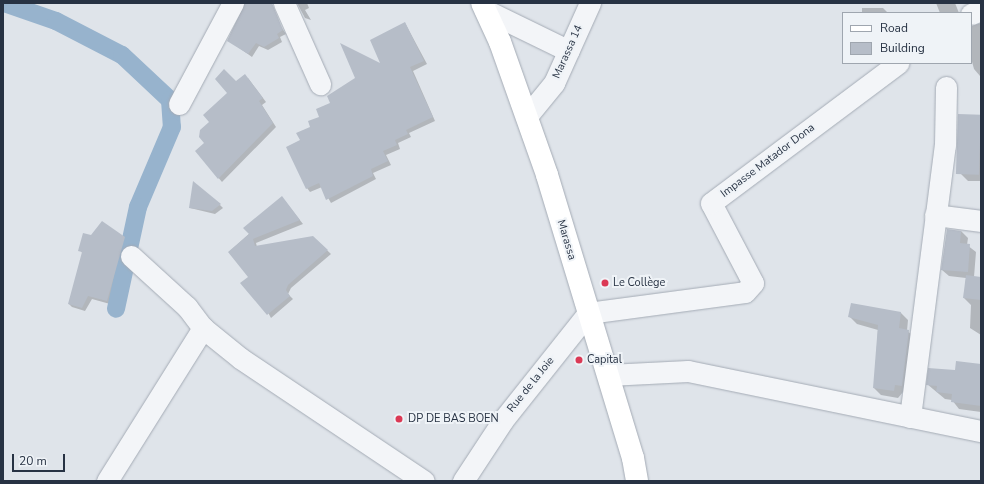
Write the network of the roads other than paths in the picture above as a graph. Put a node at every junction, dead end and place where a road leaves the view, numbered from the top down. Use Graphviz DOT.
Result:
graph roads {
  1 [pos="234,3"];
  2 [pos="284,3"];
  3 [pos="590,3"];
  4 [pos="484,7"];
  5 [pos="569,51"];
  6 [pos="897,64"];
  7 [pos="320,84"];
  8 [pos="946,87"];
  9 [pos="179,104"];
  10 [pos="527,116"];
  11 [pos="935,215"];
  12 [pos="981,221"];
  13 [pos="131,256"];
  14 [pos="588,313"];
  15 [pos="203,328"];
  16 [pos="608,375"];
  17 [pos="910,417"];
  18 [pos="981,431"];
  19 [pos="107,481"];
  20 [pos="424,481"];
  21 [pos="463,481"];
  22 [pos="637,481"];
  1 -- 9 [label="street"];
  2 -- 7 [label="street"];
  3 -- 5 [label="street, Marassa 14"];
  4 -- 5 [label="street"];
  4 -- 10 [label="main road, Marassa"];
  5 -- 10 [label="street, Marassa 14"];
  6 -- 14 [label="street, Impasse Matador Dona"];
  8 -- 11 [label="street"];
  10 -- 14 [label="main road, Marassa"];
  11 -- 12 [label="street"];
  11 -- 17 [label="street"];
  13 -- 15 [label="street"];
  14 -- 16 [label="main road, Marassa"];
  14 -- 21 [label="street, Rue de la Joie"];
  15 -- 19 [label="street"];
  15 -- 20 [label="street"];
  16 -- 17 [label="street"];
  16 -- 22 [label="main road, Marassa"];
  17 -- 18 [label="street"];
}
